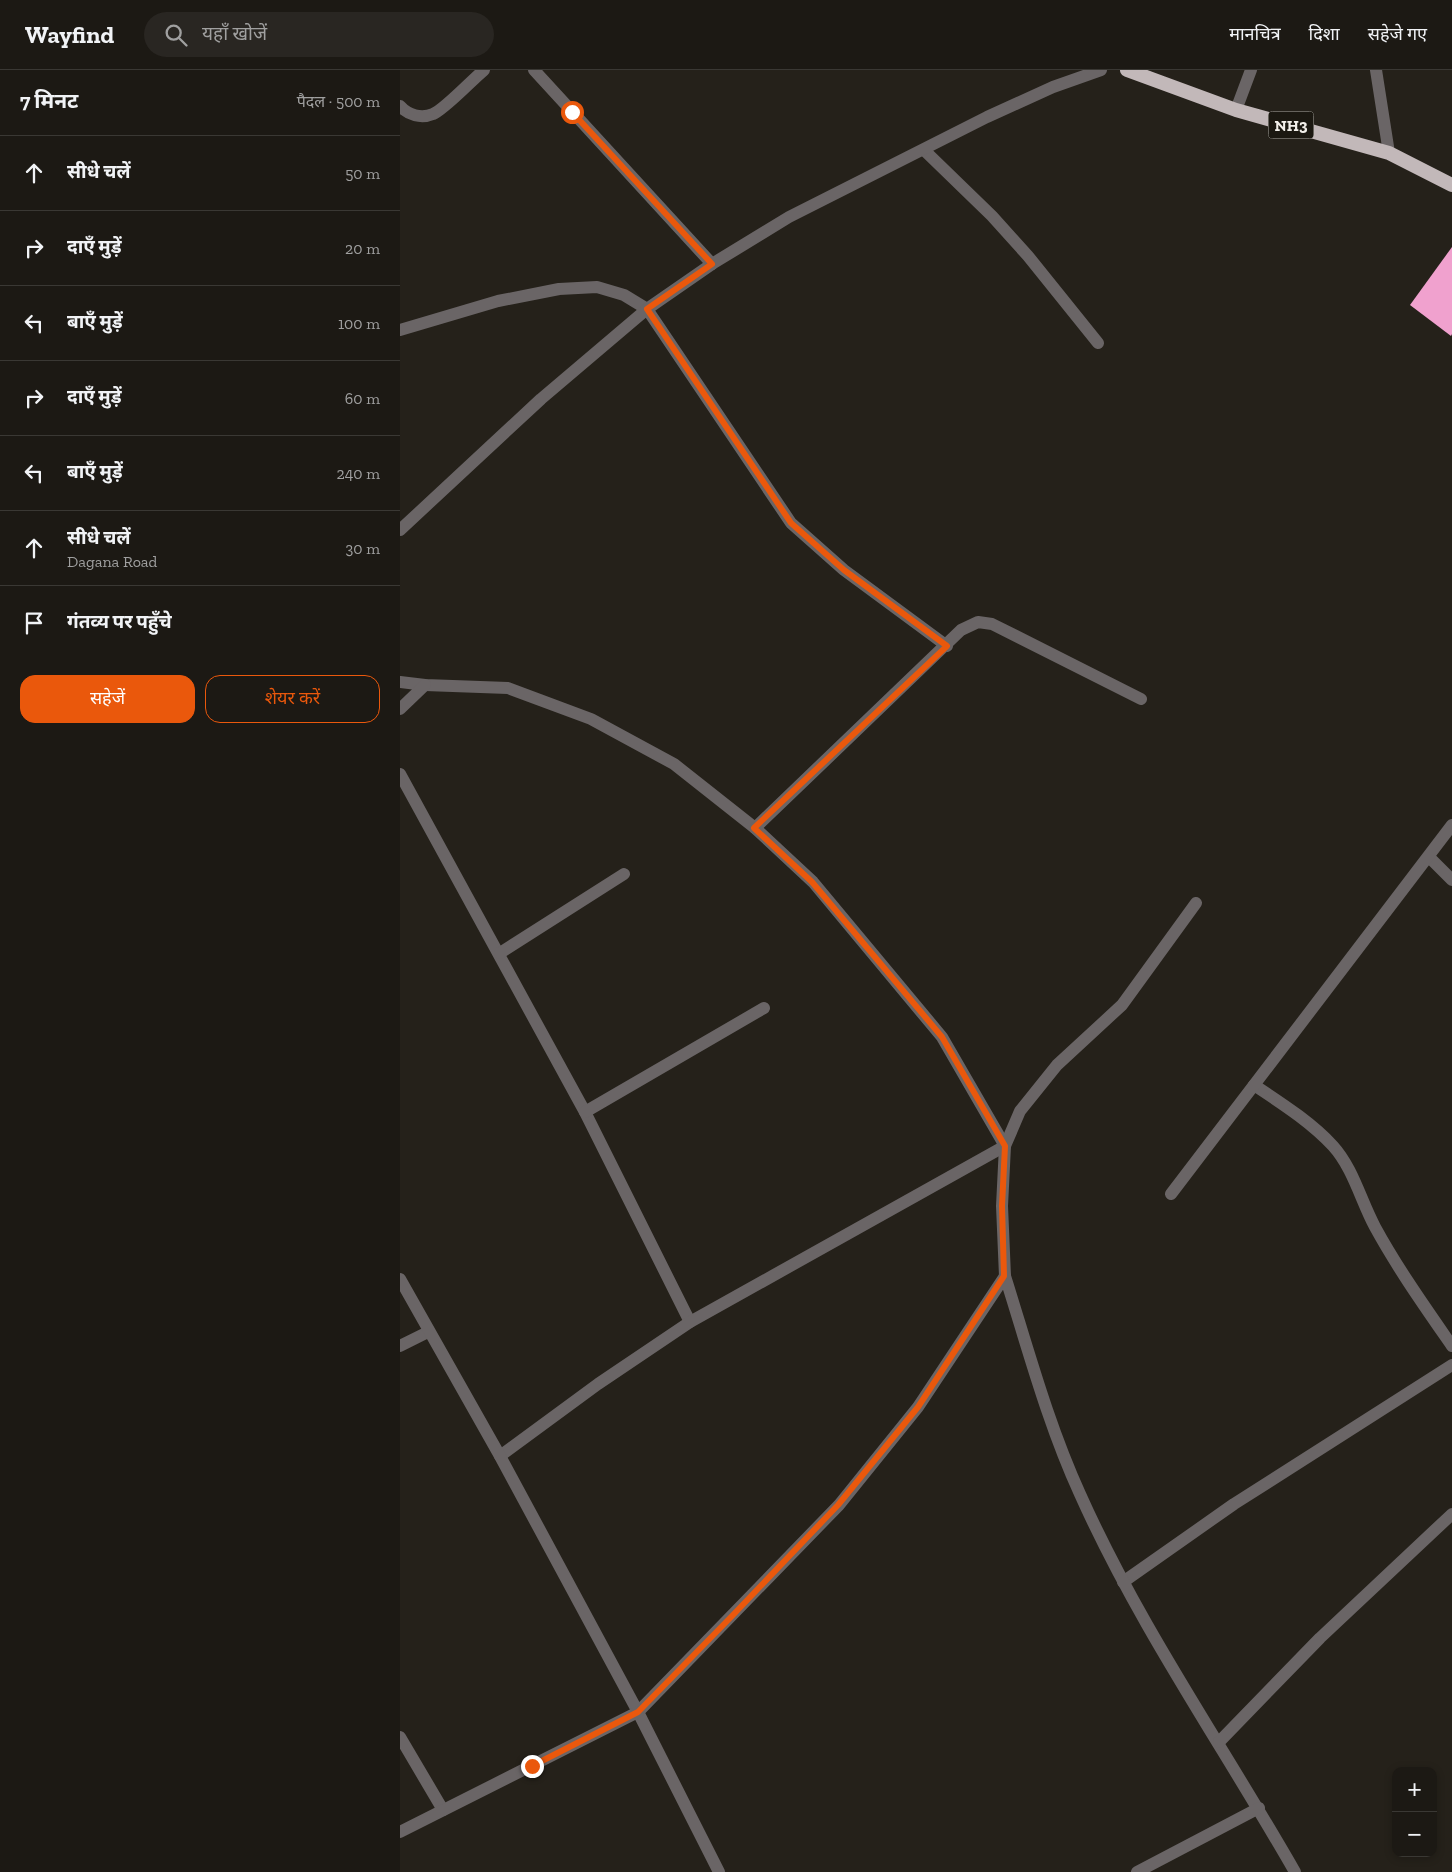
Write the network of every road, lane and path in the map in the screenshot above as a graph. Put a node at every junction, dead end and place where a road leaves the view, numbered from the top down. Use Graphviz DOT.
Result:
graph roads {
  1 [pos="484,70"];
  2 [pos="534,70"];
  3 [pos="1101,70"];
  4 [pos="1127,70"];
  5 [pos="1251,70"];
  6 [pos="1376,70"];
  7 [pos="400,106"];
  8 [pos="1236,110"];
  9 [pos="924,150"];
  10 [pos="1390,152"];
  11 [pos="1452,185"];
  12 [pos="712,264"];
  13 [pos="647,309"];
  14 [pos="400,330"];
  15 [pos="1098,343"];
  16 [pos="400,530"];
  17 [pos="947,646"];
  18 [pos="400,682"];
  19 [pos="425,685"];
  20 [pos="1141,699"];
  21 [pos="400,709"];
  22 [pos="400,774"];
  23 [pos="1452,825"];
  24 [pos="754,828"];
  25 [pos="1429,857"];
  26 [pos="624,874"];
  27 [pos="1452,880"];
  28 [pos="1196,903"];
  29 [pos="500,953"];
  30 [pos="764,1008"];
  31 [pos="1254,1085"];
  32 [pos="585,1112"];
  33 [pos="1005,1146"];
  34 [pos="1171,1194"];
  35 [pos="1004,1276"];
  36 [pos="400,1279"];
  37 [pos="690,1322"];
  38 [pos="428,1332"];
  39 [pos="400,1346"];
  40 [pos="1452,1346"];
  41 [pos="1452,1365"];
  42 [pos="500,1456"];
  43 [pos="1452,1514"];
  44 [pos="1122,1582"];
  45 [pos="638,1712"];
  46 [pos="400,1737"];
  47 [pos="1219,1742"];
  48 [pos="1259,1808"];
  49 [pos="442,1810"];
  50 [pos="400,1832"];
  51 [pos="719,1872"];
  52 [pos="1137,1872"];
  53 [pos="1295,1872"];
  1 -- 7 [label="street"];
  2 -- 12 [label="street"];
  3 -- 9 [label="street"];
  4 -- 8 [label="highway, NH3"];
  5 -- 8 [label="street"];
  6 -- 10 [label="street"];
  8 -- 10 [label="highway, NH3"];
  9 -- 12 [label="street"];
  9 -- 15 [label="street"];
  10 -- 11 [label="highway, NH3"];
  12 -- 13 [label="street"];
  13 -- 14 [label="street"];
  13 -- 16 [label="street"];
  13 -- 17 [label="street"];
  17 -- 20 [label="street"];
  17 -- 24 [label="street"];
  18 -- 19 [label="street"];
  19 -- 21 [label="street"];
  19 -- 24 [label="street"];
  22 -- 29 [label="street"];
  23 -- 25 [label="street"];
  24 -- 33 [label="street"];
  25 -- 27 [label="street"];
  25 -- 31 [label="street"];
  26 -- 29 [label="street"];
  28 -- 33 [label="street"];
  29 -- 32 [label="street"];
  30 -- 32 [label="street"];
  31 -- 34 [label="street"];
  31 -- 40 [label="street"];
  32 -- 37 [label="street"];
  33 -- 35 [label="street"];
  33 -- 37 [label="street"];
  35 -- 44 [label="street"];
  35 -- 45 [label="street"];
  36 -- 38 [label="street"];
  37 -- 42 [label="street"];
  38 -- 39 [label="street"];
  38 -- 42 [label="street"];
  41 -- 44 [label="street"];
  42 -- 45 [label="street"];
  43 -- 47 [label="street"];
  44 -- 47 [label="street"];
  45 -- 49 [label="street"];
  45 -- 51 [label="street"];
  46 -- 49 [label="street"];
  47 -- 48 [label="street"];
  48 -- 52 [label="street"];
  48 -- 53 [label="street"];
  49 -- 50 [label="street"];
}
